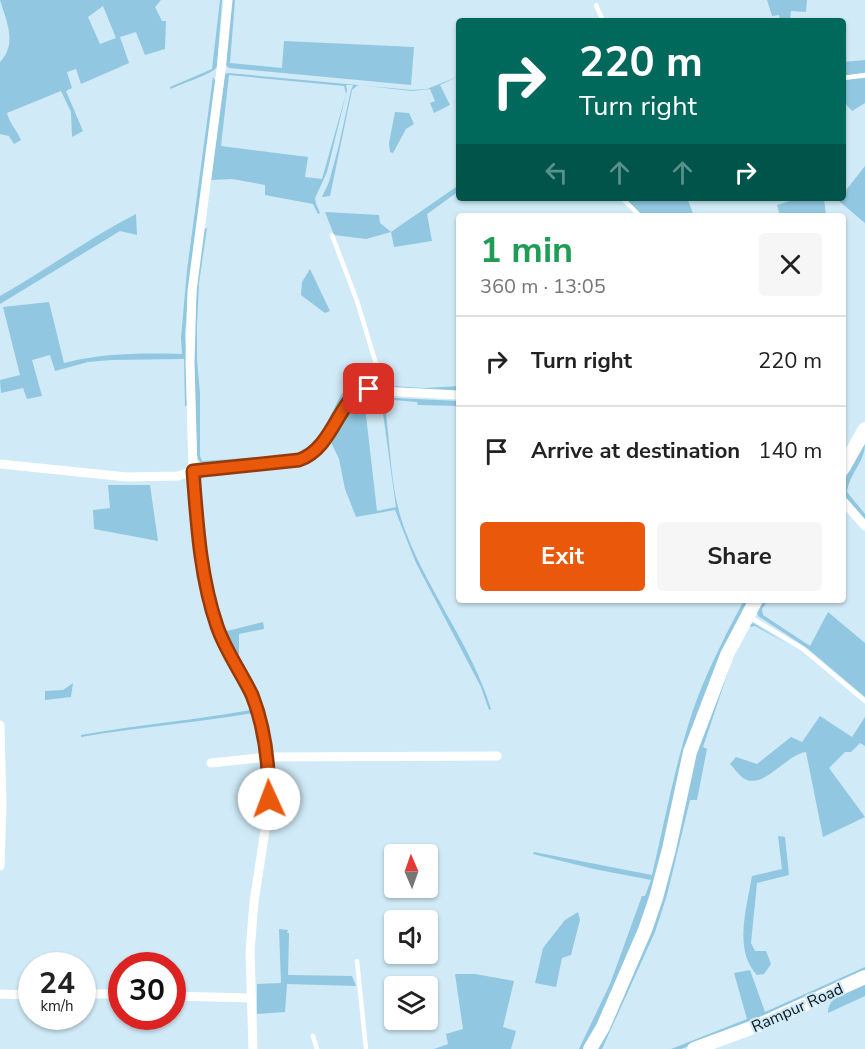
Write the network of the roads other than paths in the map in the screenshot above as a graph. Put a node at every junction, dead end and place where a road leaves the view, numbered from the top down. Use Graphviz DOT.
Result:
graph roads {
  1 [pos="228,0"];
  2 [pos="596,5"];
  3 [pos="602,18"];
  4 [pos="865,75"];
  5 [pos="846,78"];
  6 [pos="625,201"];
  7 [pos="637,213"];
  8 [pos="332,235"];
  9 [pos="384,390"];
  10 [pos="456,395"];
  11 [pos="865,429"];
  12 [pos="846,462"];
  13 [pos="0,464"];
  14 [pos="193,471"];
  15 [pos="846,504"];
  16 [pos="865,526"];
  17 [pos="754,603"];
  18 [pos="748,615"];
  19 [pos="865,700"];
  20 [pos="0,725"];
  21 [pos="497,756"];
  22 [pos="267,758"];
  23 [pos="211,763"];
  24 [pos="0,866"];
  25 [pos="357,961"];
  26 [pos="865,976"];
  27 [pos="0,994"];
  28 [pos="18,995"];
  29 [pos="186,996"];
  30 [pos="251,998"];
  31 [pos="313,1036"];
  32 [pos="253,1049"];
  33 [pos="318,1049"];
  34 [pos="366,1049"];
  35 [pos="590,1049"];
  36 [pos="694,1049"];
  1 -- 14 [label="street"];
  2 -- 3 [label="lane"];
  4 -- 5 [label="lane"];
  6 -- 7 [label="lane"];
  8 -- 9 [label="lane"];
  9 -- 10 [label="street"];
  9 -- 14 [label="street"];
  11 -- 12 [label="street"];
  13 -- 14 [label="street"];
  14 -- 22 [label="street"];
  15 -- 16 [label="street"];
  17 -- 18 [label="street"];
  18 -- 19 [label="lane"];
  18 -- 35 [label="street"];
  20 -- 24 [label="street"];
  21 -- 22 [label="street"];
  22 -- 23 [label="street"];
  22 -- 30 [label="street"];
  25 -- 34 [label="lane"];
  26 -- 36 [label="street, Rampur Road"];
  27 -- 28 [label="street"];
  29 -- 30 [label="street"];
  30 -- 32 [label="street"];
  31 -- 33 [label="lane"];
}
